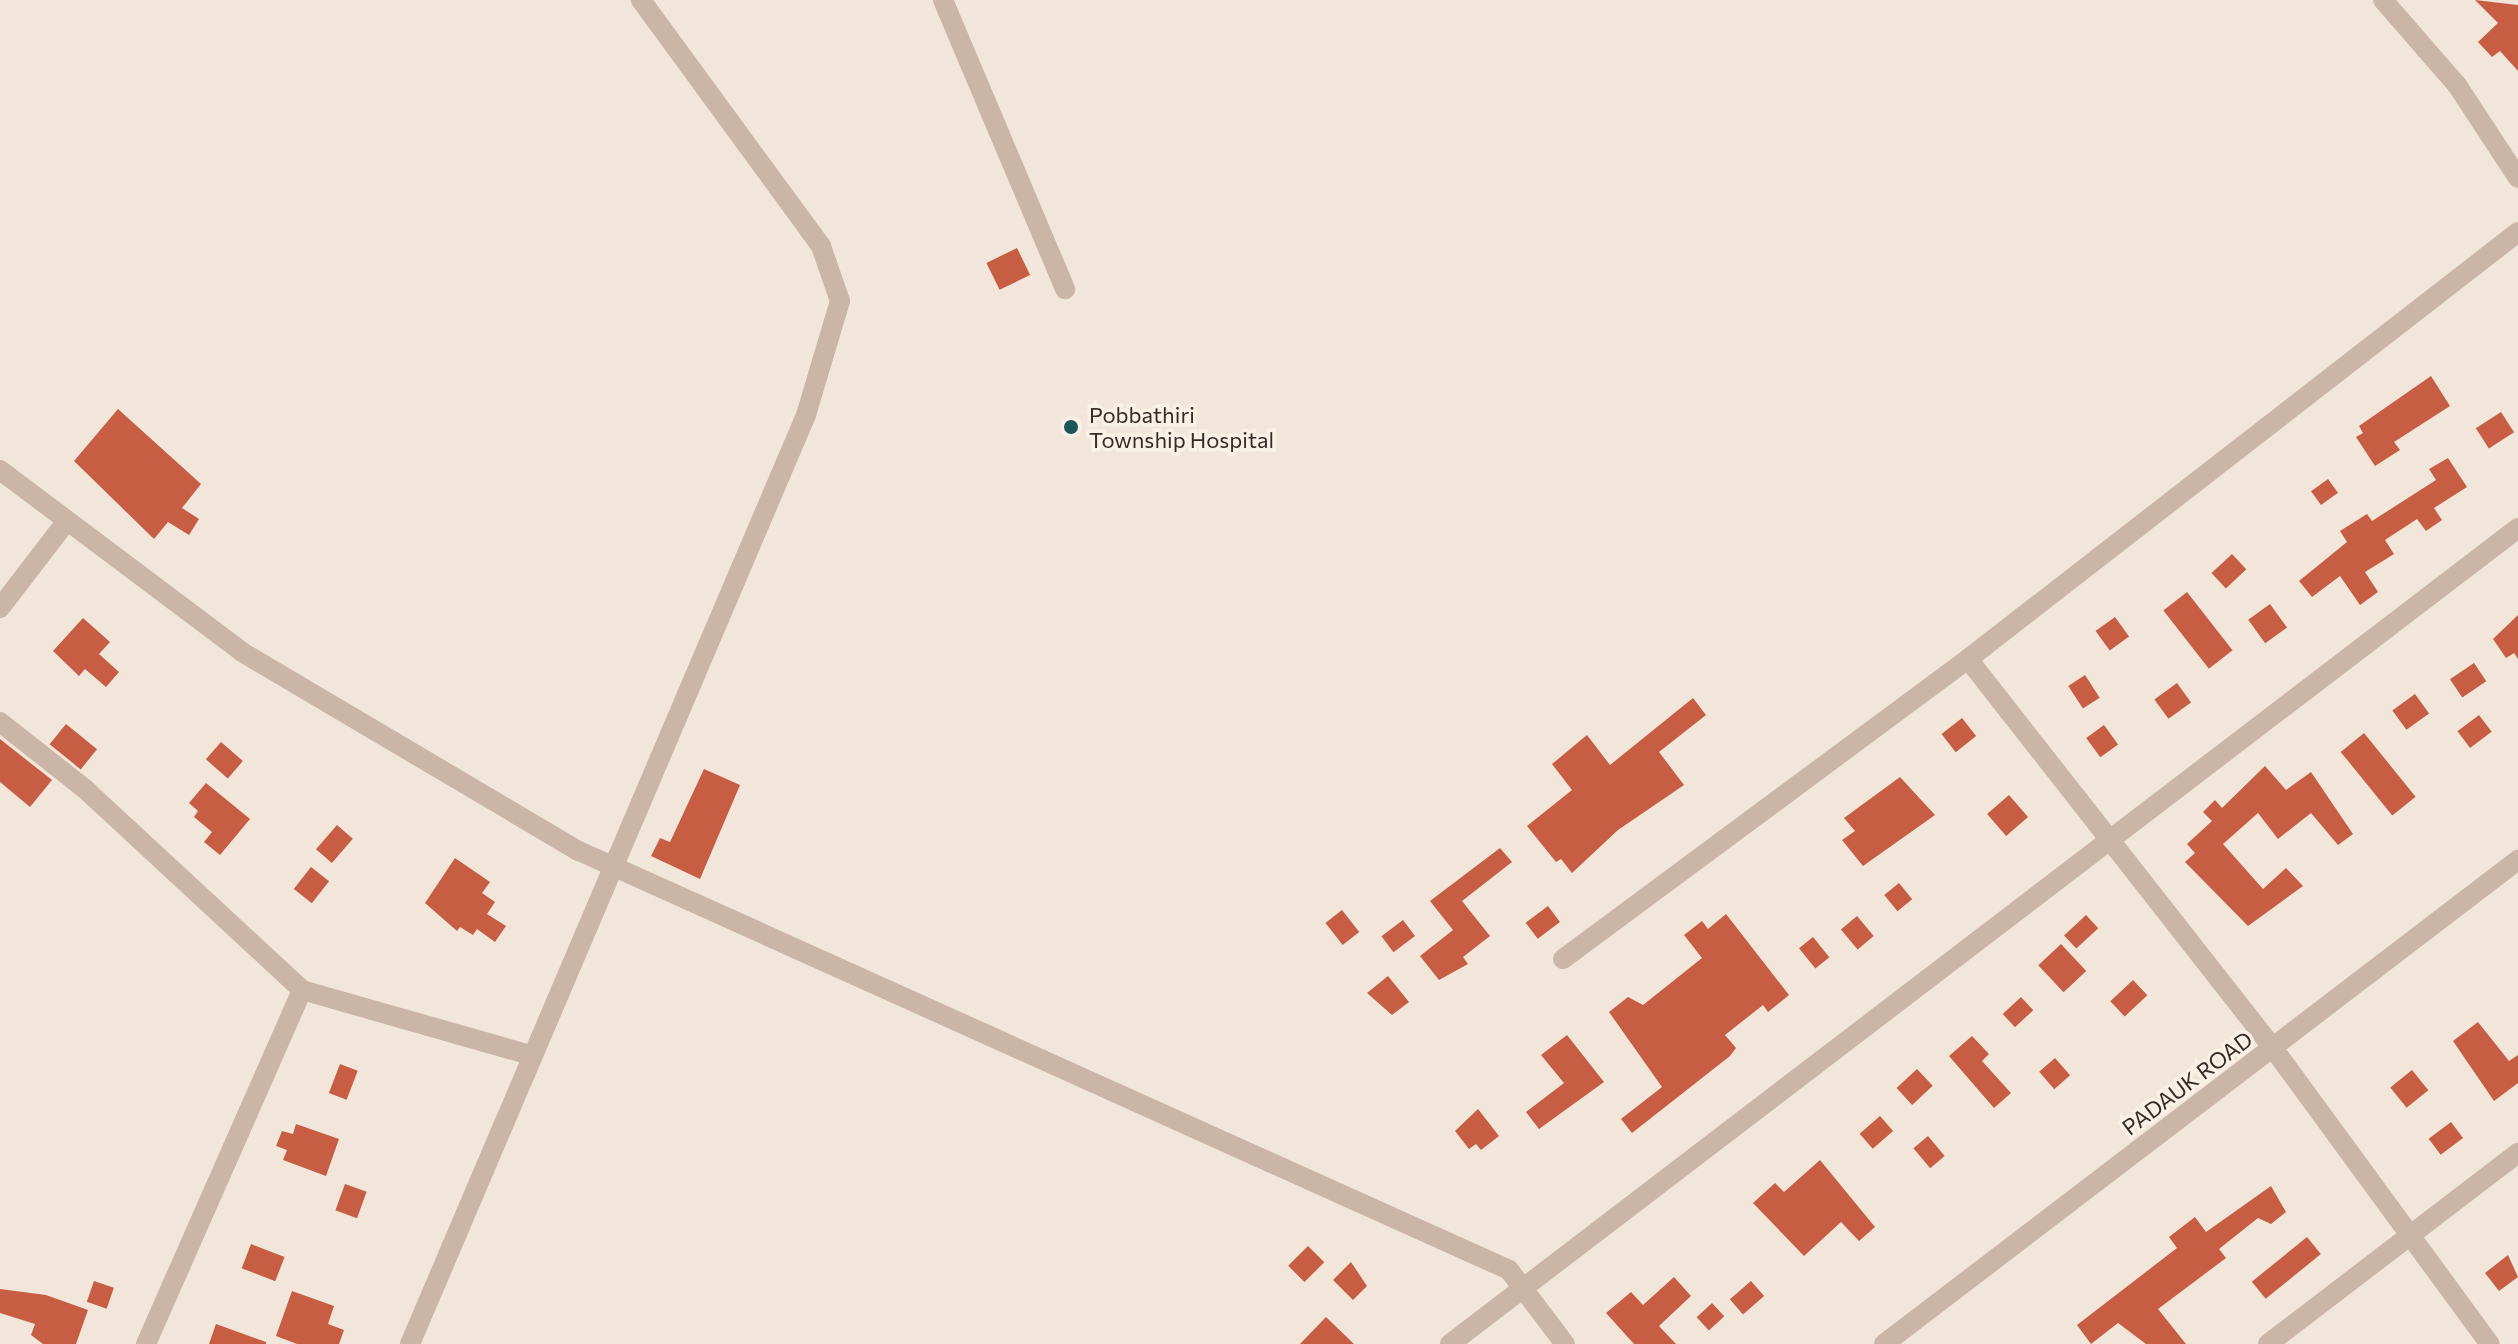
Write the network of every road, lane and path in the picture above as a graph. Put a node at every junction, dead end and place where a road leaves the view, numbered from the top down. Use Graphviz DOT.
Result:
graph roads {
  1 [pos="641,0"];
  2 [pos="943,0"];
  3 [pos="2383,0"];
  4 [pos="2518,178"];
  5 [pos="2518,232"];
  6 [pos="1065,289"];
  7 [pos="0,470"];
  8 [pos="66,522"];
  9 [pos="2518,528"];
  10 [pos="0,608"];
  11 [pos="1968,659"];
  12 [pos="0,722"];
  13 [pos="2110,837"];
  14 [pos="2518,860"];
  15 [pos="614,867"];
  16 [pos="1563,959"];
  17 [pos="302,990"];
  18 [pos="2273,1048"];
  19 [pos="533,1056"];
  20 [pos="2518,1153"];
  21 [pos="2411,1234"];
  22 [pos="1524,1289"];
  23 [pos="146,1344"];
  24 [pos="410,1344"];
  25 [pos="1450,1344"];
  26 [pos="1565,1344"];
  27 [pos="1884,1344"];
  28 [pos="2268,1344"];
  29 [pos="2490,1344"];
  1 -- 15 [label="street"];
  2 -- 6 [label="street"];
  3 -- 4 [label="street"];
  5 -- 11 [label="street"];
  7 -- 8 [label="street"];
  8 -- 10 [label="street"];
  8 -- 15 [label="street"];
  9 -- 13 [label="street"];
  11 -- 13 [label="street"];
  11 -- 16 [label="street"];
  12 -- 17 [label="street"];
  13 -- 18 [label="street"];
  13 -- 22 [label="street"];
  14 -- 18 [label="street, PADAUK ROAD"];
  15 -- 19 [label="street"];
  15 -- 22 [label="street"];
  17 -- 19 [label="street"];
  17 -- 23 [label="street"];
  18 -- 21 [label="street"];
  18 -- 27 [label="street, PADAUK ROAD"];
  19 -- 24 [label="street"];
  20 -- 21 [label="street"];
  21 -- 28 [label="street"];
  21 -- 29 [label="street"];
  22 -- 25 [label="street"];
  22 -- 26 [label="street"];
}
